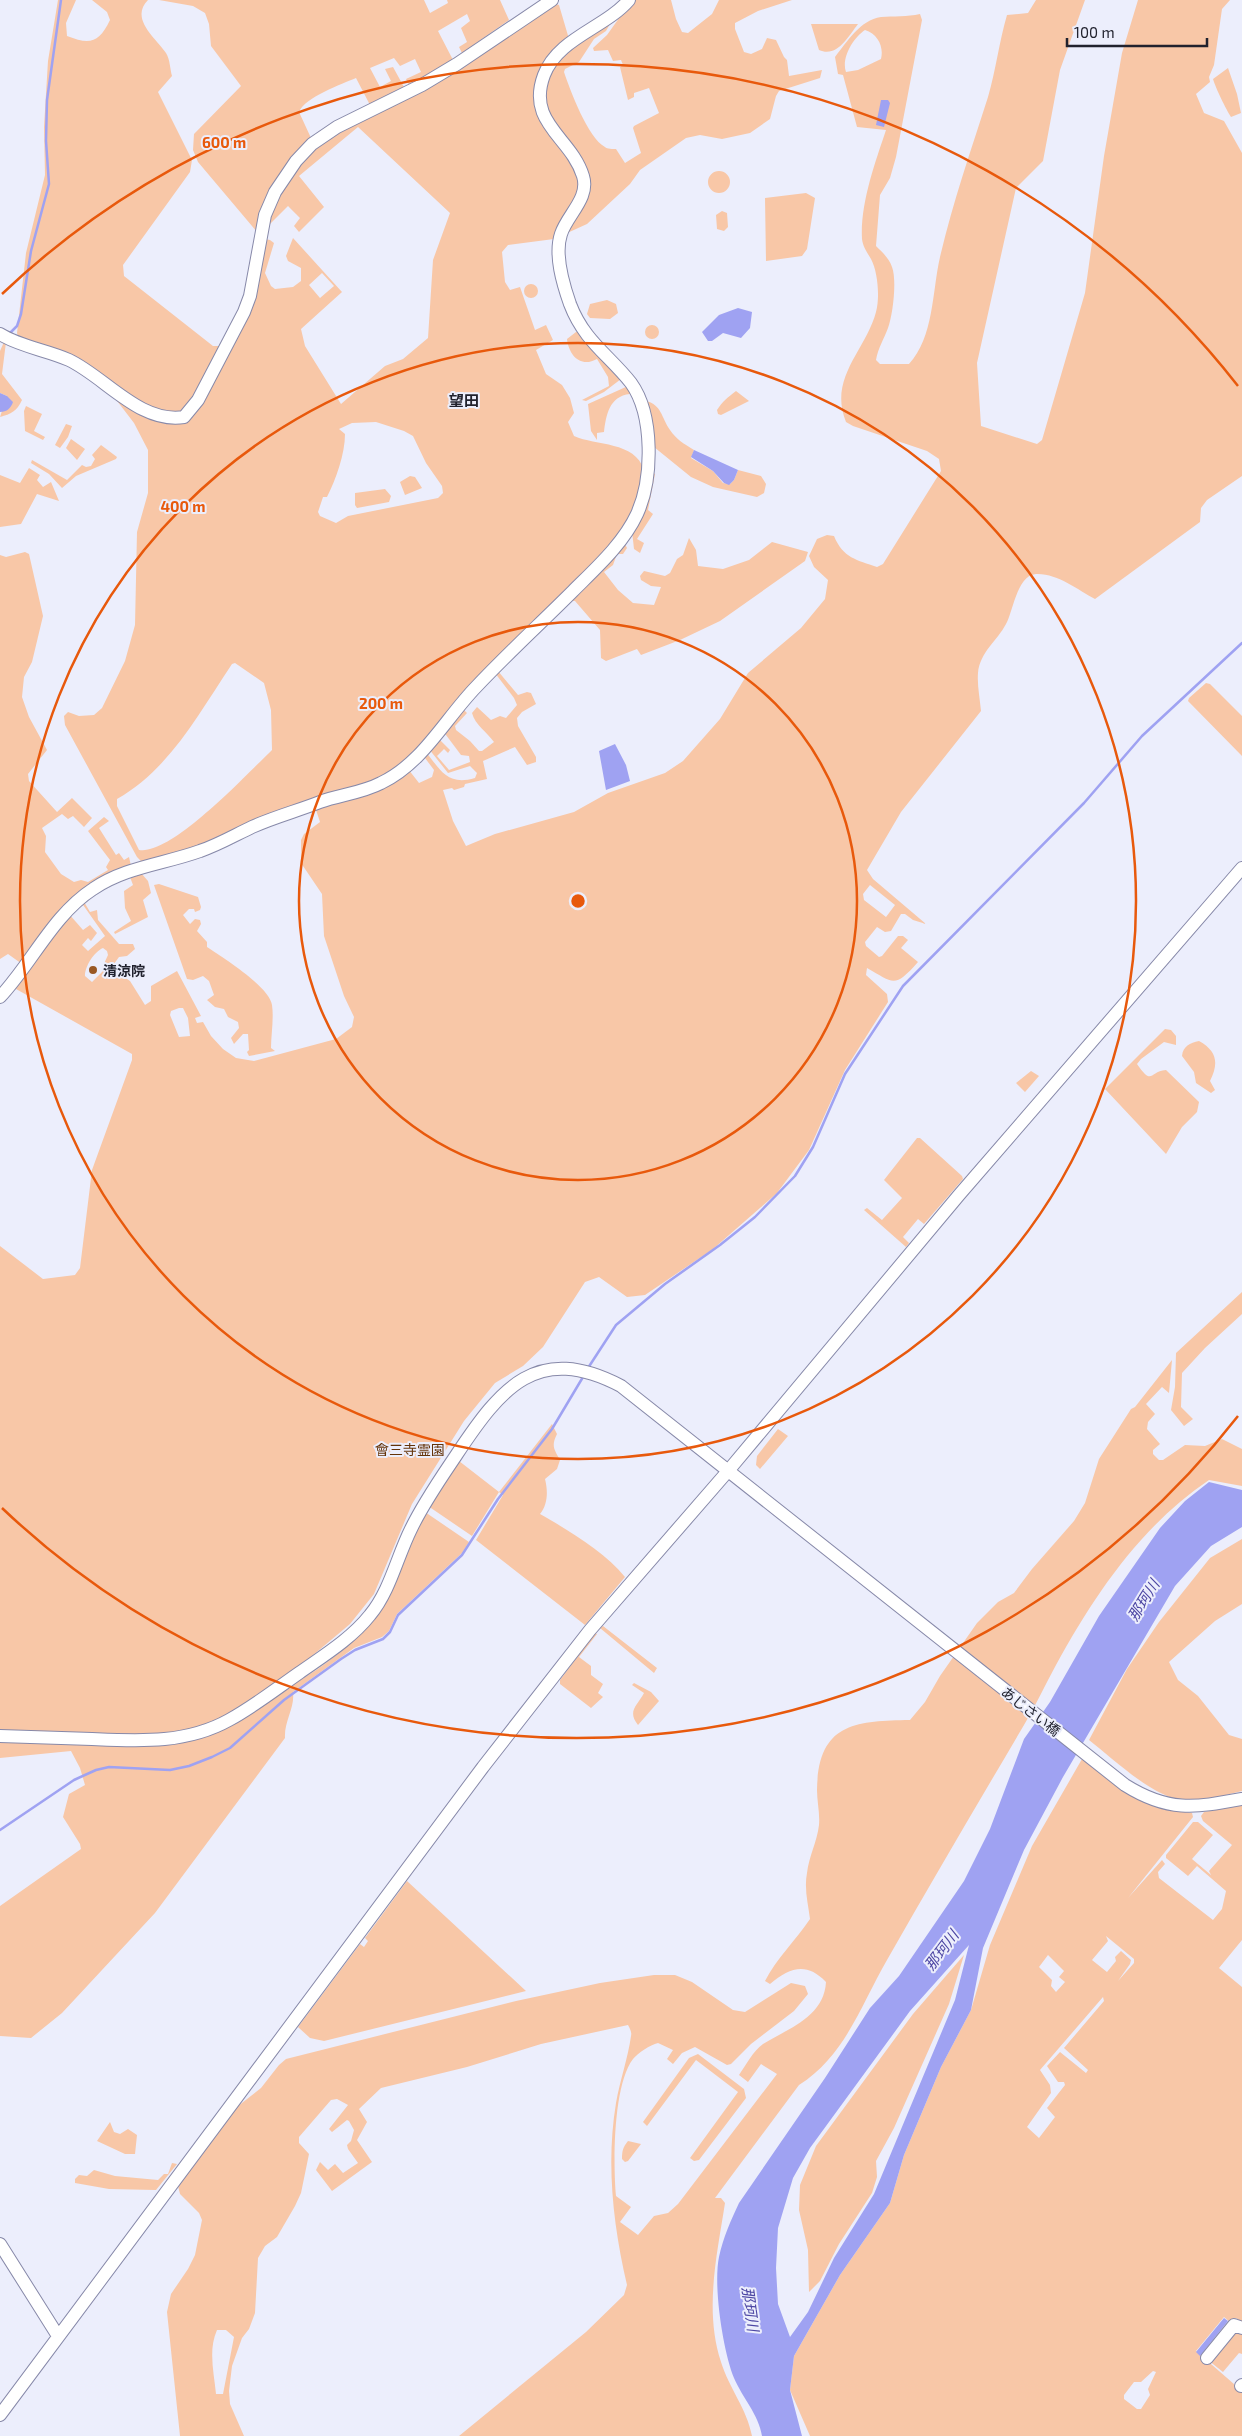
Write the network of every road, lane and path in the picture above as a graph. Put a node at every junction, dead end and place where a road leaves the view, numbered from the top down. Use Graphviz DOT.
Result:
graph roads {
  1 [pos="552,0"];
  2 [pos="629,0"];
  3 [pos="0,334"];
  4 [pos="1242,868"];
  5 [pos="0,997"];
  6 [pos="728,1471"];
  7 [pos="0,1736"];
  8 [pos="1242,1799"];
  9 [pos="0,2244"];
  10 [pos="1242,2328"];
  11 [pos="58,2336"];
  12 [pos="1207,2358"];
  13 [pos="0,2415"];
  1 -- 3 [label="street"];
  2 -- 5 [label="street"];
  4 -- 6 [label="street"];
  6 -- 7 [label="street, あじさい橋"];
  6 -- 8 [label="street, あじさい橋"];
  6 -- 11 [label="street"];
  9 -- 11 [label="street"];
  10 -- 12 [label="street"];
  11 -- 13 [label="street"];
}
